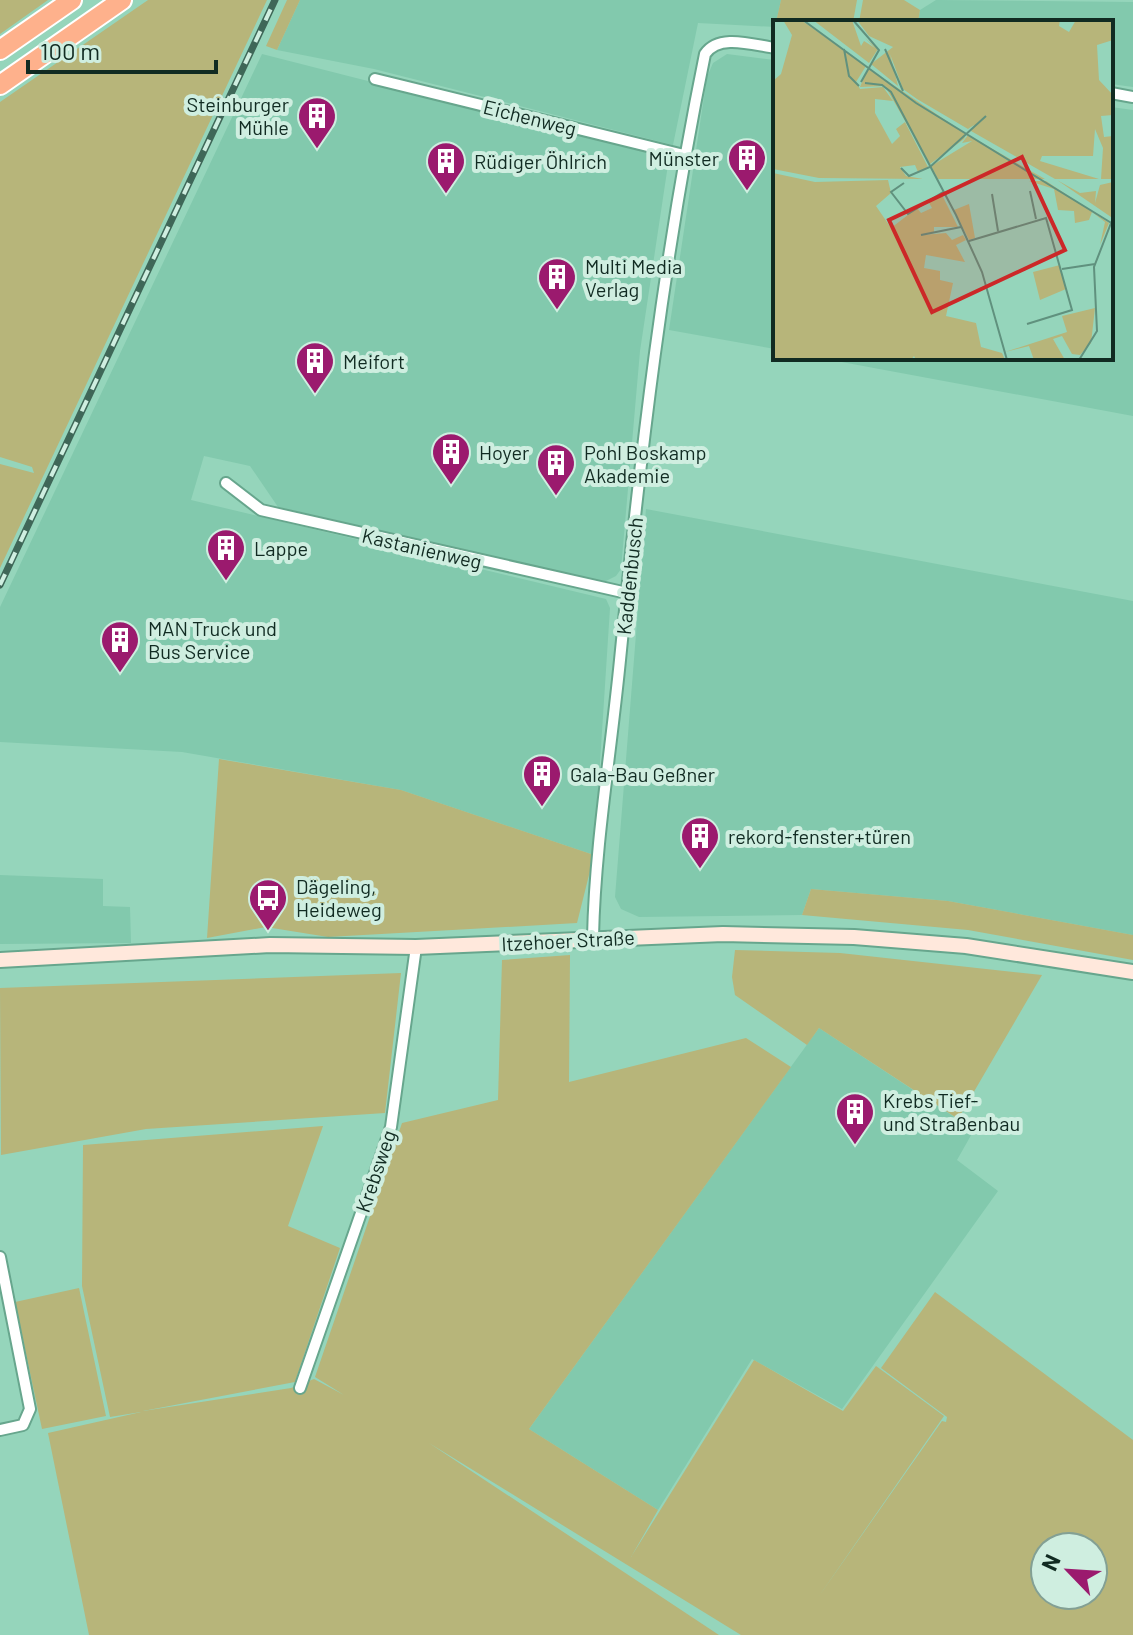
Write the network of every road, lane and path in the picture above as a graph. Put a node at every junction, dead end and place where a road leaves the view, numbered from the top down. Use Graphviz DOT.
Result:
graph roads {
  1 [pos="72,0"];
  2 [pos="122,0"];
  3 [pos="773,48"];
  4 [pos="0,50"];
  5 [pos="375,79"];
  6 [pos="0,85"];
  7 [pos="1113,93"];
  8 [pos="1133,97"];
  9 [pos="684,155"];
  10 [pos="226,483"];
  11 [pos="627,593"];
  12 [pos="593,937"];
  13 [pos="416,947"];
  14 [pos="0,960"];
  15 [pos="1133,972"];
  16 [pos="0,1257"];
  17 [pos="300,1388"];
  18 [pos="0,1430"];
  1 -- 4 [label="highway"];
  2 -- 6 [label="highway"];
  3 -- 9 [label="street, Kaddenbusch"];
  5 -- 9 [label="street, Eichenweg"];
  7 -- 8 [label="street"];
  9 -- 11 [label="street, Kaddenbusch"];
  10 -- 11 [label="street, Kastanienweg"];
  11 -- 12 [label="street, Kaddenbusch"];
  12 -- 13 [label="main road, Itzehoer Straße"];
  12 -- 15 [label="main road, Itzehoer Straße"];
  13 -- 14 [label="main road, Itzehoer Straße"];
  13 -- 17 [label="street, Krebsweg"];
  16 -- 18 [label="street"];
}
